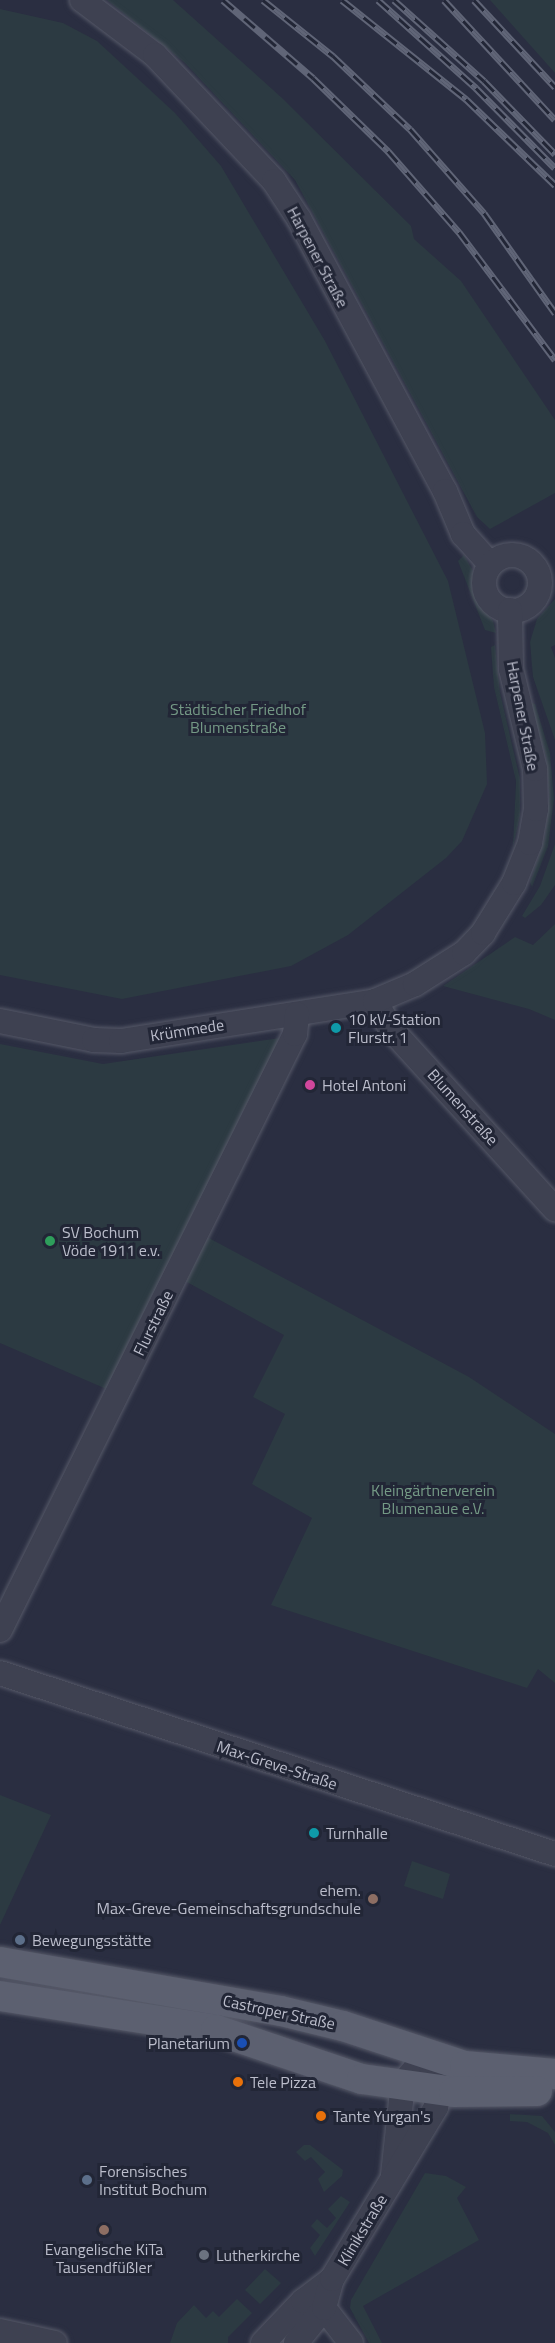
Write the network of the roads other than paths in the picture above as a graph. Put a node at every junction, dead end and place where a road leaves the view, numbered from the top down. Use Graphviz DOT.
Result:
graph roads {
  1 [pos="82,0"];
  2 [pos="490,564"];
  3 [pos="547,573"];
  4 [pos="510,610"];
  5 [pos="375,1001"];
  6 [pos="297,1014"];
  7 [pos="0,1021"];
  8 [pos="555,1209"];
  9 [pos="0,1630"];
  10 [pos="0,1673"];
  11 [pos="555,1854"];
  12 [pos="0,1962"];
  13 [pos="0,1996"];
  14 [pos="427,2054"];
  15 [pos="555,2074"];
  16 [pos="403,2083"];
  17 [pos="439,2090"];
  18 [pos="555,2092"];
  19 [pos="392,2180"];
  20 [pos="308,2305"];
  21 [pos="0,2331"];
  22 [pos="307,2340"];
  23 [pos="56,2343"];
  24 [pos="263,2343"];
  25 [pos="351,2343"];
  1 -- 2 [label="street, Harpener Straße"];
  2 -- 3 [label="street"];
  2 -- 4 [label="street"];
  3 -- 4 [label="street"];
  4 -- 5 [label="street, Harpener Straße"];
  5 -- 6 [label="street, Krümmede"];
  5 -- 8 [label="street, Blumenstraße"];
  6 -- 7 [label="street, Krümmede"];
  6 -- 9 [label="street, Flurstraße"];
  10 -- 11 [label="street, Max-Greve-Straße"];
  12 -- 14 [label="main road, Castroper Straße"];
  13 -- 16 [label="main road, Castroper Straße"];
  14 -- 15 [label="main road, Castroper Straße"];
  14 -- 16 [label="street"];
  14 -- 17 [label="street"];
  16 -- 17 [label="main road, Castroper Straße"];
  16 -- 19 [label="street, Klinikstraße"];
  17 -- 18 [label="main road, Castroper Straße"];
  17 -- 19 [label="street, Klinikstraße"];
  19 -- 20 [label="street, Klinikstraße"];
  20 -- 22 [label="street, Klinikstraße"];
  20 -- 24 [label="street, Klinikstraße"];
  20 -- 25 [label="street"];
  21 -- 23 [label="street"];
}
